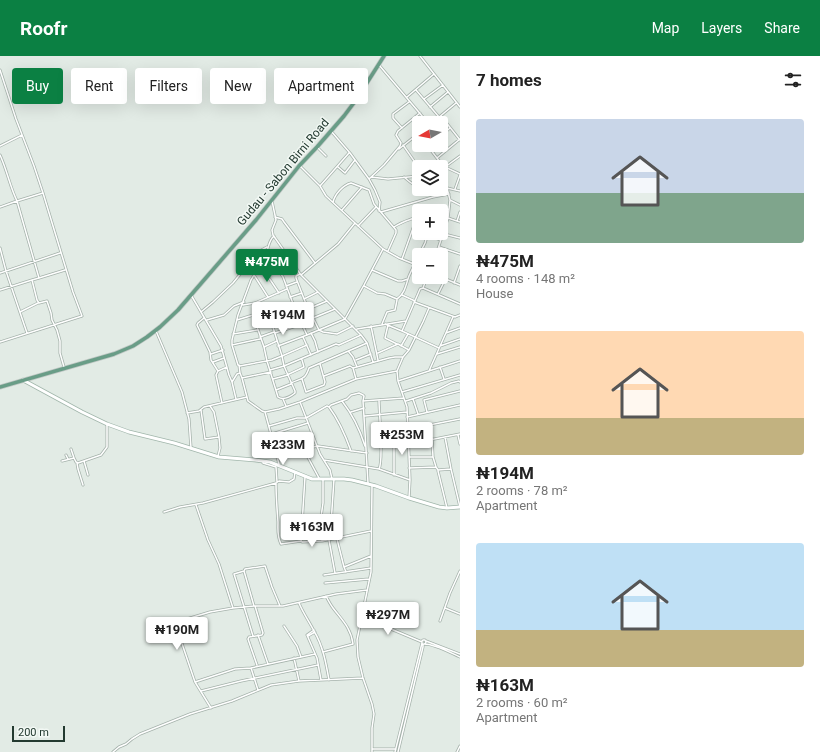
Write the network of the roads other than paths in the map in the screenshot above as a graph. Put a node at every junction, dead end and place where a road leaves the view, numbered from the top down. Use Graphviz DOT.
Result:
graph roads {
  1 [pos="384,56"];
  2 [pos="420,56"];
  3 [pos="379,65"];
  4 [pos="0,70"];
  5 [pos="434,74"];
  6 [pos="443,85"];
  7 [pos="416,90"];
  8 [pos="448,92"];
  9 [pos="407,98"];
  10 [pos="424,99"];
  11 [pos="409,102"];
  12 [pos="456,102"];
  13 [pos="430,107"];
  14 [pos="460,108"];
  15 [pos="420,114"];
  16 [pos="439,116"];
  17 [pos="441,116"];
  18 [pos="448,124"];
  19 [pos="402,128"];
  20 [pos="451,128"];
  21 [pos="448,130"];
  22 [pos="331,131"];
  23 [pos="22,135"];
  24 [pos="412,139"];
  25 [pos="460,139"];
  26 [pos="404,145"];
  27 [pos="0,146"];
  28 [pos="317,147"];
  29 [pos="396,151"];
  30 [pos="433,152"];
  31 [pos="350,153"];
  32 [pos="0,155"];
  33 [pos="326,156"];
  34 [pos="460,156"];
  35 [pos="437,158"];
  36 [pos="355,160"];
  37 [pos="414,160"];
  38 [pos="448,164"];
  39 [pos="299,166"];
  40 [pos="338,167"];
  41 [pos="448,169"];
  42 [pos="460,175"];
  43 [pos="412,176"];
  44 [pos="372,177"];
  45 [pos="404,177"];
  46 [pos="369,179"];
  47 [pos="412,183"];
  48 [pos="320,186"];
  49 [pos="362,187"];
  50 [pos="448,188"];
  51 [pos="456,190"];
  52 [pos="448,191"];
  53 [pos="460,191"];
  54 [pos="43,193"];
  55 [pos="449,194"];
  56 [pos="450,200"];
  57 [pos="17,201"];
  58 [pos="272,201"];
  59 [pos="333,202"];
  60 [pos="460,205"];
  61 [pos="0,207"];
  62 [pos="376,207"];
  63 [pos="449,209"];
  64 [pos="342,210"];
  65 [pos="379,211"];
  66 [pos="460,212"];
  67 [pos="275,217"];
  68 [pos="412,218"];
  69 [pos="448,218"];
  70 [pos="457,221"];
  71 [pos="460,222"];
  72 [pos="355,223"];
  73 [pos="358,226"];
  74 [pos="394,227"];
  75 [pos="412,233"];
  76 [pos="448,235"];
  77 [pos="274,236"];
  78 [pos="460,238"];
  79 [pos="441,240"];
  80 [pos="267,247"];
  81 [pos="439,247"];
  82 [pos="0,248"];
  83 [pos="383,249"];
  84 [pos="388,252"];
  85 [pos="60,253"];
  86 [pos="266,253"];
  87 [pos="460,254"];
  88 [pos="402,259"];
  89 [pos="34,262"];
  90 [pos="412,263"];
  91 [pos="259,264"];
  92 [pos="315,264"];
  93 [pos="460,266"];
  94 [pos="66,270"];
  95 [pos="372,270"];
  96 [pos="412,270"];
  97 [pos="6,271"];
  98 [pos="0,273"];
  99 [pos="301,274"];
  100 [pos="254,275"];
  101 [pos="39,278"];
  102 [pos="408,278"];
  103 [pos="32,280"];
  104 [pos="448,280"];
  105 [pos="297,282"];
  106 [pos="454,283"];
  107 [pos="424,284"];
  108 [pos="443,284"];
  109 [pos="460,285"];
  110 [pos="12,286"];
  111 [pos="286,286"];
  112 [pos="364,286"];
  113 [pos="422,288"];
  114 [pos="288,289"];
  115 [pos="0,290"];
  116 [pos="318,292"];
  117 [pos="279,293"];
  118 [pos="302,293"];
  119 [pos="438,294"];
  120 [pos="191,295"];
  121 [pos="402,295"];
  122 [pos="290,297"];
  123 [pos="269,298"];
  124 [pos="304,299"];
  125 [pos="397,300"];
  126 [pos="327,301"];
  127 [pos="414,301"];
  128 [pos="244,302"];
  129 [pos="39,303"];
  130 [pos="292,303"];
  131 [pos="306,304"];
  132 [pos="460,304"];
  133 [pos="242,305"];
  134 [pos="429,308"];
  135 [pos="295,309"];
  136 [pos="308,309"];
  137 [pos="335,309"];
  138 [pos="20,312"];
  139 [pos="201,312"];
  140 [pos="296,312"];
  141 [pos="253,315"];
  142 [pos="460,315"];
  143 [pos="453,317"];
  144 [pos="204,318"];
  145 [pos="313,318"];
  146 [pos="345,318"];
  147 [pos="237,320"];
  148 [pos="206,321"];
  149 [pos="271,321"];
  150 [pos="406,321"];
  151 [pos="302,324"];
  152 [pos="382,324"];
  153 [pos="385,324"];
  154 [pos="55,325"];
  155 [pos="388,325"];
  156 [pos="256,326"];
  157 [pos="353,326"];
  158 [pos="371,326"];
  159 [pos="460,328"];
  160 [pos="356,329"];
  161 [pos="257,330"];
  162 [pos="319,330"];
  163 [pos="402,330"];
  164 [pos="156,331"];
  165 [pos="275,332"];
  166 [pos="27,333"];
  167 [pos="311,333"];
  168 [pos="408,333"];
  169 [pos="446,333"];
  170 [pos="233,334"];
  171 [pos="361,335"];
  172 [pos="307,336"];
  173 [pos="303,337"];
  174 [pos="415,337"];
  175 [pos="260,338"];
  176 [pos="460,339"];
  177 [pos="277,341"];
  178 [pos="0,342"];
  179 [pos="368,343"];
  180 [pos="398,344"];
  181 [pos="232,345"];
  182 [pos="307,345"];
  183 [pos="278,346"];
  184 [pos="401,346"];
  185 [pos="264,347"];
  186 [pos="439,347"];
  187 [pos="460,347"];
  188 [pos="356,348"];
  189 [pos="223,350"];
  190 [pos="409,350"];
  191 [pos="348,351"];
  192 [pos="354,351"];
  193 [pos="318,352"];
  194 [pos="377,353"];
  195 [pos="211,354"];
  196 [pos="371,354"];
  197 [pos="436,354"];
  198 [pos="312,355"];
  199 [pos="282,356"];
  200 [pos="403,357"];
  201 [pos="225,358"];
  202 [pos="302,359"];
  203 [pos="355,360"];
  204 [pos="267,361"];
  205 [pos="379,361"];
  206 [pos="460,361"];
  207 [pos="213,362"];
  208 [pos="373,362"];
  209 [pos="320,364"];
  210 [pos="239,365"];
  211 [pos="284,366"];
  212 [pos="227,367"];
  213 [pos="358,367"];
  214 [pos="440,367"];
  215 [pos="353,368"];
  216 [pos="64,369"];
  217 [pos="218,371"];
  218 [pos="271,371"];
  219 [pos="397,371"];
  220 [pos="429,371"];
  221 [pos="240,373"];
  222 [pos="288,375"];
  223 [pos="460,375"];
  224 [pos="324,376"];
  225 [pos="242,378"];
  226 [pos="273,379"];
  227 [pos="302,379"];
  228 [pos="23,380"];
  229 [pos="356,380"];
  230 [pos="444,380"];
  231 [pos="398,381"];
  232 [pos="232,382"];
  233 [pos="460,382"];
  234 [pos="291,383"];
  235 [pos="0,387"];
  236 [pos="276,390"];
  237 [pos="460,391"];
  238 [pos="402,392"];
  239 [pos="247,397"];
  240 [pos="404,398"];
  241 [pos="236,399"];
  242 [pos="283,399"];
  243 [pos="413,399"];
  244 [pos="379,400"];
  245 [pos="342,401"];
  246 [pos="300,402"];
  247 [pos="363,402"];
  248 [pos="406,402"];
  249 [pos="222,403"];
  250 [pos="460,405"];
  251 [pos="210,406"];
  252 [pos="286,407"];
  253 [pos="329,407"];
  254 [pos="364,408"];
  255 [pos="201,409"];
  256 [pos="265,412"];
  257 [pos="351,412"];
  258 [pos="407,412"];
  259 [pos="427,412"];
  260 [pos="187,413"];
  261 [pos="418,414"];
  262 [pos="379,415"];
  263 [pos="364,416"];
  264 [pos="407,417"];
  265 [pos="306,418"];
  266 [pos="460,419"];
  267 [pos="308,423"];
  268 [pos="108,424"];
  269 [pos="269,426"];
  270 [pos="394,428"];
  271 [pos="408,428"];
  272 [pos="380,430"];
  273 [pos="312,433"];
  274 [pos="271,435"];
  275 [pos="459,435"];
  276 [pos="219,437"];
  277 [pos="445,437"];
  278 [pos="432,439"];
  279 [pos="408,444"];
  280 [pos="460,444"];
  281 [pos="318,446"];
  282 [pos="191,448"];
  283 [pos="275,448"];
  284 [pos="71,449"];
  285 [pos="366,449"];
  286 [pos="304,450"];
  287 [pos="351,451"];
  288 [pos="367,453"];
  289 [pos="66,455"];
  290 [pos="218,457"];
  291 [pos="409,457"];
  292 [pos="433,457"];
  293 [pos="74,458"];
  294 [pos="278,458"];
  295 [pos="68,459"];
  296 [pos="324,460"];
  297 [pos="62,461"];
  298 [pos="84,461"];
  299 [pos="263,461"];
  300 [pos="77,463"];
  301 [pos="280,466"];
  302 [pos="436,467"];
  303 [pos="368,468"];
  304 [pos="409,468"];
  305 [pos="379,469"];
  306 [pos="451,469"];
  307 [pos="438,470"];
  308 [pos="296,472"];
  309 [pos="88,475"];
  310 [pos="394,475"];
  311 [pos="305,477"];
  312 [pos="322,479"];
  313 [pos="333,479"];
  314 [pos="410,480"];
  315 [pos="276,483"];
  316 [pos="83,485"];
  317 [pos="370,485"];
  318 [pos="409,498"];
  319 [pos="196,504"];
  320 [pos="460,507"];
  321 [pos="447,508"];
  322 [pos="164,512"];
  323 [pos="371,531"];
  324 [pos="337,538"];
  325 [pos="332,539"];
  326 [pos="329,540"];
  327 [pos="301,541"];
  328 [pos="322,541"];
  329 [pos="371,556"];
  330 [pos="344,567"];
  331 [pos="371,568"];
  332 [pos="244,571"];
  333 [pos="460,571"];
  334 [pos="346,572"];
  335 [pos="335,573"];
  336 [pos="324,575"];
  337 [pos="370,579"];
  338 [pos="325,583"];
  339 [pos="367,590"];
  340 [pos="326,596"];
  341 [pos="299,603"];
  342 [pos="254,606"];
  343 [pos="280,606"];
  344 [pos="244,607"];
  345 [pos="233,608"];
  346 [pos="445,608"];
  347 [pos="460,614"];
  348 [pos="361,620"];
  349 [pos="440,621"];
  350 [pos="284,626"];
  351 [pos="314,631"];
  352 [pos="258,635"];
  353 [pos="253,636"];
  354 [pos="423,642"];
  355 [pos="357,643"];
  356 [pos="353,644"];
  357 [pos="428,644"];
  358 [pos="423,647"];
  359 [pos="460,651"];
  360 [pos="323,652"];
  361 [pos="315,654"];
  362 [pos="460,655"];
  363 [pos="301,657"];
  364 [pos="294,658"];
  365 [pos="268,664"];
  366 [pos="318,665"];
  367 [pos="257,666"];
  368 [pos="251,668"];
  369 [pos="296,670"];
  370 [pos="254,678"];
  371 [pos="363,678"];
  372 [pos="321,680"];
  373 [pos="329,680"];
  374 [pos="299,681"];
  375 [pos="195,682"];
  376 [pos="258,690"];
  377 [pos="201,691"];
  378 [pos="211,708"];
  379 [pos="460,746"];
  380 [pos="372,749"];
  381 [pos="397,751"];
  382 [pos="113,752"];
  383 [pos="372,752"];
  384 [pos="457,752"];
  1 -- 3 [label="main road, Gudau - Sabon Birni Road"];
  2 -- 5 [label="street"];
  3 -- 9 [label="street"];
  3 -- 22 [label="main road, Gudau - Sabon Birni Road"];
  4 -- 23 [label="street"];
  5 -- 6 [label="street"];
  5 -- 7 [label="street"];
  6 -- 8 [label="street"];
  6 -- 10 [label="street"];
  7 -- 9 [label="street"];
  7 -- 10 [label="street"];
  8 -- 12 [label="street"];
  8 -- 13 [label="street"];
  9 -- 11 [label="street"];
  10 -- 13 [label="street"];
  11 -- 15 [label="street"];
  11 -- 19 [label="street"];
  12 -- 14 [label="street"];
  12 -- 17 [label="street"];
  13 -- 16 [label="street"];
  15 -- 19 [label="street"];
  18 -- 20 [label="street"];
  19 -- 29 [label="street"];
  20 -- 21 [label="street"];
  20 -- 25 [label="street"];
  22 -- 28 [label="main road, Gudau - Sabon Birni Road"];
  22 -- 31 [label="street"];
  23 -- 27 [label="street"];
  23 -- 54 [label="street"];
  24 -- 26 [label="street"];
  25 -- 35 [label="street"];
  26 -- 29 [label="street"];
  26 -- 37 [label="street"];
  28 -- 33 [label="street"];
  28 -- 39 [label="main road, Gudau - Sabon Birni Road"];
  29 -- 44 [label="street"];
  30 -- 35 [label="street"];
  31 -- 36 [label="street"];
  31 -- 40 [label="street"];
  32 -- 57 [label="street"];
  34 -- 38 [label="street"];
  36 -- 40 [label="street"];
  36 -- 46 [label="street"];
  39 -- 48 [label="street"];
  39 -- 58 [label="main road, Gudau - Sabon Birni Road"];
  40 -- 48 [label="street"];
  41 -- 42 [label="street"];
  42 -- 51 [label="street"];
  43 -- 45 [label="street"];
  44 -- 45 [label="street"];
  44 -- 46 [label="street"];
  45 -- 47 [label="street"];
  46 -- 65 [label="street"];
  48 -- 59 [label="street"];
  49 -- 59 [label="street"];
  49 -- 62 [label="street"];
  49 -- 64 [label="street"];
  50 -- 51 [label="street"];
  51 -- 53 [label="street"];
  52 -- 55 [label="street"];
  54 -- 57 [label="street"];
  54 -- 85 [label="street"];
  55 -- 56 [label="street"];
  55 -- 65 [label="street"];
  56 -- 60 [label="street"];
  56 -- 63 [label="street"];
  57 -- 61 [label="street"];
  57 -- 89 [label="street"];
  58 -- 67 [label="street"];
  58 -- 120 [label="main road, Gudau - Sabon Birni Road"];
  59 -- 64 [label="street"];
  62 -- 65 [label="street"];
  62 -- 73 [label="street"];
  63 -- 69 [label="street"];
  64 -- 72 [label="street"];
  65 -- 74 [label="street"];
  66 -- 70 [label="street"];
  67 -- 77 [label="street"];
  67 -- 92 [label="street"];
  68 -- 74 [label="street"];
  69 -- 70 [label="street"];
  70 -- 71 [label="street"];
  72 -- 73 [label="street"];
  72 -- 92 [label="street"];
  73 -- 83 [label="street"];
  74 -- 84 [label="street"];
  75 -- 88 [label="street"];
  76 -- 78 [label="street"];
  77 -- 80 [label="street"];
  77 -- 99 [label="street"];
  79 -- 81 [label="street"];
  80 -- 86 [label="street"];
  80 -- 139 [label="street"];
  81 -- 87 [label="street"];
  82 -- 97 [label="street"];
  83 -- 84 [label="street"];
  83 -- 95 [label="street"];
  84 -- 88 [label="street"];
  85 -- 89 [label="street"];
  85 -- 94 [label="street"];
  86 -- 91 [label="street"];
  86 -- 111 [label="street"];
  88 -- 90 [label="street"];
  89 -- 97 [label="street"];
  89 -- 101 [label="street"];
  91 -- 100 [label="street"];
  91 -- 117 [label="street"];
  92 -- 99 [label="street"];
  93 -- 106 [label="street"];
  94 -- 101 [label="street"];
  94 -- 154 [label="street"];
  95 -- 102 [label="street"];
  95 -- 112 [label="street"];
  96 -- 102 [label="street"];
  97 -- 98 [label="street"];
  97 -- 110 [label="street"];
  99 -- 105 [label="street"];
  99 -- 116 [label="street"];
  100 -- 123 [label="street"];
  100 -- 128 [label="street"];
  101 -- 103 [label="street"];
  102 -- 121 [label="street"];
  103 -- 110 [label="street"];
  103 -- 129 [label="street"];
  104 -- 106 [label="street"];
  105 -- 111 [label="street"];
  105 -- 118 [label="street"];
  106 -- 109 [label="street"];
  107 -- 113 [label="street"];
  108 -- 119 [label="street"];
  110 -- 115 [label="street"];
  110 -- 138 [label="street"];
  111 -- 114 [label="street"];
  112 -- 125 [label="street"];
  112 -- 146 [label="street"];
  113 -- 119 [label="street"];
  113 -- 127 [label="street"];
  114 -- 117 [label="street"];
  114 -- 122 [label="street"];
  116 -- 124 [label="street"];
  116 -- 126 [label="street"];
  117 -- 123 [label="street"];
  118 -- 122 [label="street"];
  118 -- 124 [label="street"];
  119 -- 132 [label="street"];
  120 -- 139 [label="street"];
  120 -- 164 [label="main road, Gudau - Sabon Birni Road"];
  121 -- 125 [label="street"];
  121 -- 127 [label="street"];
  122 -- 130 [label="street"];
  123 -- 133 [label="street"];
  124 -- 131 [label="street"];
  125 -- 152 [label="street"];
  126 -- 136 [label="street"];
  126 -- 137 [label="street"];
  127 -- 134 [label="street"];
  127 -- 150 [label="street"];
  128 -- 133 [label="street"];
  128 -- 148 [label="street"];
  129 -- 138 [label="street"];
  129 -- 154 [label="street"];
  130 -- 135 [label="street"];
  130 -- 141 [label="street"];
  131 -- 135 [label="street"];
  131 -- 136 [label="street"];
  133 -- 147 [label="street"];
  134 -- 143 [label="street"];
  134 -- 174 [label="street"];
  135 -- 140 [label="street"];
  136 -- 145 [label="street"];
  137 -- 145 [label="street"];
  137 -- 146 [label="street"];
  138 -- 166 [label="street"];
  139 -- 144 [label="street"];
  140 -- 149 [label="street"];
  140 -- 151 [label="street"];
  141 -- 147 [label="street"];
  141 -- 156 [label="street"];
  142 -- 143 [label="street"];
  143 -- 169 [label="street"];
  144 -- 148 [label="street"];
  144 -- 195 [label="street"];
  145 -- 162 [label="street"];
  146 -- 157 [label="street"];
  146 -- 162 [label="street"];
  147 -- 170 [label="street"];
  148 -- 189 [label="street"];
  149 -- 156 [label="street"];
  149 -- 165 [label="street"];
  150 -- 153 [label="street"];
  150 -- 163 [label="street"];
  151 -- 165 [label="street"];
  151 -- 172 [label="street"];
  152 -- 153 [label="street"];
  152 -- 158 [label="street"];
  153 -- 155 [label="street"];
  154 -- 166 [label="street"];
  154 -- 216 [label="street"];
  155 -- 163 [label="street"];
  155 -- 180 [label="street"];
  156 -- 161 [label="street"];
  157 -- 160 [label="street"];
  157 -- 162 [label="street"];
  158 -- 160 [label="street"];
  158 -- 194 [label="street"];
  159 -- 169 [label="street"];
  160 -- 171 [label="street"];
  161 -- 170 [label="street"];
  161 -- 175 [label="street"];
  162 -- 167 [label="street"];
  163 -- 168 [label="street"];
  164 -- 216 [label="main road, Gudau - Sabon Birni Road"];
  164 -- 260 [label="street"];
  165 -- 175 [label="street"];
  165 -- 177 [label="street"];
  166 -- 178 [label="street"];
  167 -- 172 [label="street"];
  167 -- 193 [label="street"];
  168 -- 174 [label="street"];
  168 -- 184 [label="street"];
  169 -- 186 [label="street"];
  170 -- 181 [label="street"];
  171 -- 179 [label="street"];
  171 -- 193 [label="street"];
  172 -- 173 [label="street"];
  173 -- 182 [label="street"];
  173 -- 183 [label="street"];
  174 -- 186 [label="street"];
  174 -- 190 [label="street"];
  175 -- 181 [label="street"];
  175 -- 185 [label="street"];
  176 -- 186 [label="street"];
  177 -- 183 [label="street"];
  177 -- 185 [label="street"];
  179 -- 188 [label="street"];
  179 -- 196 [label="street"];
  180 -- 184 [label="street"];
  180 -- 194 [label="street"];
  181 -- 210 [label="street"];
  182 -- 198 [label="street"];
  182 -- 199 [label="street"];
  183 -- 199 [label="street"];
  184 -- 190 [label="street"];
  185 -- 204 [label="street"];
  186 -- 197 [label="street"];
  187 -- 197 [label="street"];
  188 -- 191 [label="street"];
  188 -- 192 [label="street"];
  189 -- 195 [label="street"];
  189 -- 201 [label="street"];
  190 -- 200 [label="street"];
  191 -- 203 [label="street"];
  191 -- 209 [label="street"];
  193 -- 198 [label="street"];
  194 -- 205 [label="street"];
  195 -- 207 [label="street"];
  196 -- 203 [label="street"];
  196 -- 208 [label="street"];
  197 -- 220 [label="street"];
  198 -- 202 [label="street"];
  199 -- 204 [label="street"];
  199 -- 211 [label="street"];
  200 -- 205 [label="street"];
  200 -- 219 [label="street"];
  201 -- 207 [label="street"];
  201 -- 212 [label="street"];
  202 -- 211 [label="street"];
  202 -- 222 [label="street"];
  203 -- 213 [label="street"];
  204 -- 210 [label="street"];
  204 -- 218 [label="street"];
  205 -- 208 [label="street"];
  206 -- 214 [label="street"];
  207 -- 217 [label="street"];
  208 -- 213 [label="street"];
  209 -- 224 [label="street"];
  209 -- 227 [label="street"];
  210 -- 221 [label="street"];
  211 -- 218 [label="street"];
  211 -- 222 [label="street"];
  212 -- 217 [label="street"];
  212 -- 232 [label="street"];
  213 -- 215 [label="street"];
  214 -- 220 [label="street"];
  214 -- 230 [label="street"];
  215 -- 224 [label="street"];
  215 -- 229 [label="street"];
  216 -- 228 [label="main road, Gudau - Sabon Birni Road"];
  217 -- 249 [label="street"];
  218 -- 225 [label="street"];
  218 -- 226 [label="street"];
  219 -- 229 [label="street"];
  219 -- 231 [label="street"];
  220 -- 231 [label="street"];
  221 -- 225 [label="street"];
  221 -- 232 [label="street"];
  222 -- 226 [label="street"];
  222 -- 234 [label="street"];
  223 -- 230 [label="street"];
  224 -- 227 [label="street"];
  225 -- 239 [label="street"];
  226 -- 236 [label="street"];
  227 -- 234 [label="street"];
  228 -- 235 [label="main road, Gudau - Sabon Birni Road"];
  228 -- 268 [label="street"];
  229 -- 246 [label="street"];
  230 -- 238 [label="street"];
  231 -- 238 [label="street"];
  232 -- 241 [label="street"];
  233 -- 243 [label="street"];
  234 -- 236 [label="street"];
  234 -- 242 [label="street"];
  236 -- 242 [label="street"];
  237 -- 259 [label="street"];
  238 -- 240 [label="street"];
  239 -- 241 [label="street"];
  239 -- 256 [label="street"];
  240 -- 244 [label="street"];
  240 -- 248 [label="street"];
  241 -- 249 [label="street"];
  242 -- 252 [label="street"];
  243 -- 248 [label="street"];
  243 -- 261 [label="street"];
  244 -- 247 [label="street"];
  244 -- 262 [label="street"];
  245 -- 247 [label="street"];
  245 -- 253 [label="street"];
  245 -- 257 [label="street"];
  246 -- 252 [label="street"];
  246 -- 265 [label="street"];
  247 -- 254 [label="street"];
  248 -- 258 [label="street"];
  249 -- 251 [label="street"];
  250 -- 259 [label="street"];
  251 -- 255 [label="street"];
  251 -- 276 [label="street"];
  252 -- 256 [label="street"];
  253 -- 265 [label="street"];
  253 -- 287 [label="street"];
  254 -- 257 [label="street"];
  254 -- 263 [label="street"];
  255 -- 260 [label="street"];
  255 -- 276 [label="street"];
  256 -- 269 [label="street"];
  257 -- 285 [label="street"];
  258 -- 262 [label="street"];
  258 -- 264 [label="street"];
  259 -- 261 [label="street"];
  260 -- 282 [label="street"];
  261 -- 264 [label="street"];
  262 -- 263 [label="street"];
  262 -- 272 [label="street"];
  263 -- 285 [label="street"];
  264 -- 271 [label="street"];
  265 -- 267 [label="street"];
  265 -- 269 [label="street"];
  266 -- 271 [label="street"];
  267 -- 273 [label="street"];
  267 -- 274 [label="street"];
  268 -- 282 [label="street"];
  268 -- 298 [label="street"];
  269 -- 274 [label="street"];
  270 -- 271 [label="street"];
  270 -- 272 [label="street"];
  270 -- 310 [label="street"];
  271 -- 279 [label="street"];
  272 -- 305 [label="street"];
  273 -- 281 [label="street"];
  273 -- 283 [label="street"];
  274 -- 283 [label="street"];
  275 -- 277 [label="street"];
  275 -- 280 [label="street"];
  276 -- 290 [label="street"];
  277 -- 278 [label="street"];
  277 -- 306 [label="street"];
  278 -- 279 [label="street"];
  278 -- 292 [label="street"];
  279 -- 291 [label="street"];
  281 -- 286 [label="street"];
  281 -- 287 [label="street"];
  281 -- 296 [label="street"];
  282 -- 290 [label="street"];
  283 -- 294 [label="street"];
  284 -- 293 [label="street"];
  285 -- 288 [label="street"];
  286 -- 294 [label="street"];
  286 -- 312 [label="street"];
  287 -- 288 [label="street"];
  288 -- 303 [label="street"];
  289 -- 295 [label="street"];
  290 -- 299 [label="street"];
  291 -- 292 [label="street"];
  291 -- 304 [label="street"];
  292 -- 302 [label="street"];
  293 -- 295 [label="street"];
  293 -- 300 [label="street"];
  294 -- 301 [label="street"];
  295 -- 297 [label="street"];
  296 -- 303 [label="street"];
  296 -- 313 [label="street"];
  298 -- 300 [label="street"];
  298 -- 309 [label="street"];
  299 -- 301 [label="street"];
  299 -- 315 [label="street"];
  300 -- 316 [label="street"];
  301 -- 308 [label="street"];
  302 -- 304 [label="street"];
  302 -- 307 [label="street"];
  303 -- 305 [label="street"];
  303 -- 317 [label="street"];
  304 -- 314 [label="street"];
  305 -- 310 [label="street"];
  306 -- 307 [label="street"];
  306 -- 320 [label="street"];
  307 -- 321 [label="street"];
  308 -- 311 [label="street"];
  308 -- 315 [label="street"];
  310 -- 314 [label="street"];
  311 -- 312 [label="street"];
  311 -- 327 [label="street"];
  312 -- 313 [label="street"];
  312 -- 328 [label="street"];
  313 -- 317 [label="street"];
  313 -- 325 [label="street"];
  314 -- 318 [label="street"];
  315 -- 319 [label="street"];
  315 -- 327 [label="street"];
  317 -- 318 [label="street"];
  317 -- 323 [label="street"];
  318 -- 321 [label="street"];
  319 -- 322 [label="street"];
  319 -- 345 [label="street"];
  320 -- 321 [label="street"];
  323 -- 324 [label="street"];
  323 -- 329 [label="street"];
  324 -- 325 [label="street"];
  324 -- 330 [label="street"];
  325 -- 326 [label="street"];
  326 -- 328 [label="street"];
  326 -- 335 [label="street"];
  327 -- 328 [label="street"];
  329 -- 330 [label="street"];
  329 -- 331 [label="street"];
  330 -- 334 [label="street"];
  331 -- 334 [label="street"];
  331 -- 337 [label="street"];
  332 -- 342 [label="street"];
  332 -- 343 [label="street"];
  332 -- 344 [label="street"];
  333 -- 346 [label="street"];
  334 -- 335 [label="street"];
  335 -- 336 [label="street"];
  337 -- 338 [label="street"];
  337 -- 339 [label="street"];
  339 -- 340 [label="street"];
  339 -- 348 [label="street"];
  340 -- 341 [label="street"];
  340 -- 356 [label="street"];
  341 -- 343 [label="street"];
  341 -- 351 [label="street"];
  342 -- 343 [label="street"];
  342 -- 344 [label="street"];
  342 -- 352 [label="street"];
  344 -- 345 [label="street"];
  344 -- 353 [label="street"];
  345 -- 375 [label="street"];
  346 -- 347 [label="street"];
  346 -- 349 [label="street"];
  348 -- 354 [label="street"];
  348 -- 355 [label="street"];
  350 -- 363 [label="street"];
  351 -- 360 [label="street"];
  351 -- 361 [label="street"];
  352 -- 353 [label="street"];
  352 -- 365 [label="street"];
  353 -- 367 [label="street"];
  354 -- 357 [label="street"];
  354 -- 358 [label="street"];
  354 -- 362 [label="street"];
  354 -- 381 [label="street"];
  355 -- 356 [label="street"];
  355 -- 371 [label="street"];
  356 -- 360 [label="street"];
  357 -- 358 [label="street"];
  357 -- 362 [label="street"];
  358 -- 381 [label="street"];
  359 -- 362 [label="street"];
  360 -- 373 [label="street"];
  361 -- 363 [label="street"];
  361 -- 366 [label="street"];
  363 -- 364 [label="street"];
  364 -- 365 [label="street"];
  364 -- 369 [label="street"];
  365 -- 367 [label="street"];
  366 -- 369 [label="street"];
  366 -- 372 [label="street"];
  367 -- 368 [label="street"];
  368 -- 370 [label="street"];
  368 -- 375 [label="street"];
  369 -- 370 [label="street"];
  369 -- 374 [label="street"];
  370 -- 376 [label="street"];
  370 -- 377 [label="street"];
  371 -- 373 [label="street"];
  371 -- 380 [label="street"];
  372 -- 373 [label="street"];
  372 -- 374 [label="street"];
  374 -- 376 [label="street"];
  375 -- 377 [label="street"];
  376 -- 378 [label="street"];
  377 -- 378 [label="street"];
  378 -- 382 [label="street"];
  379 -- 384 [label="street"];
  380 -- 381 [label="street"];
  380 -- 383 [label="street"];
}
